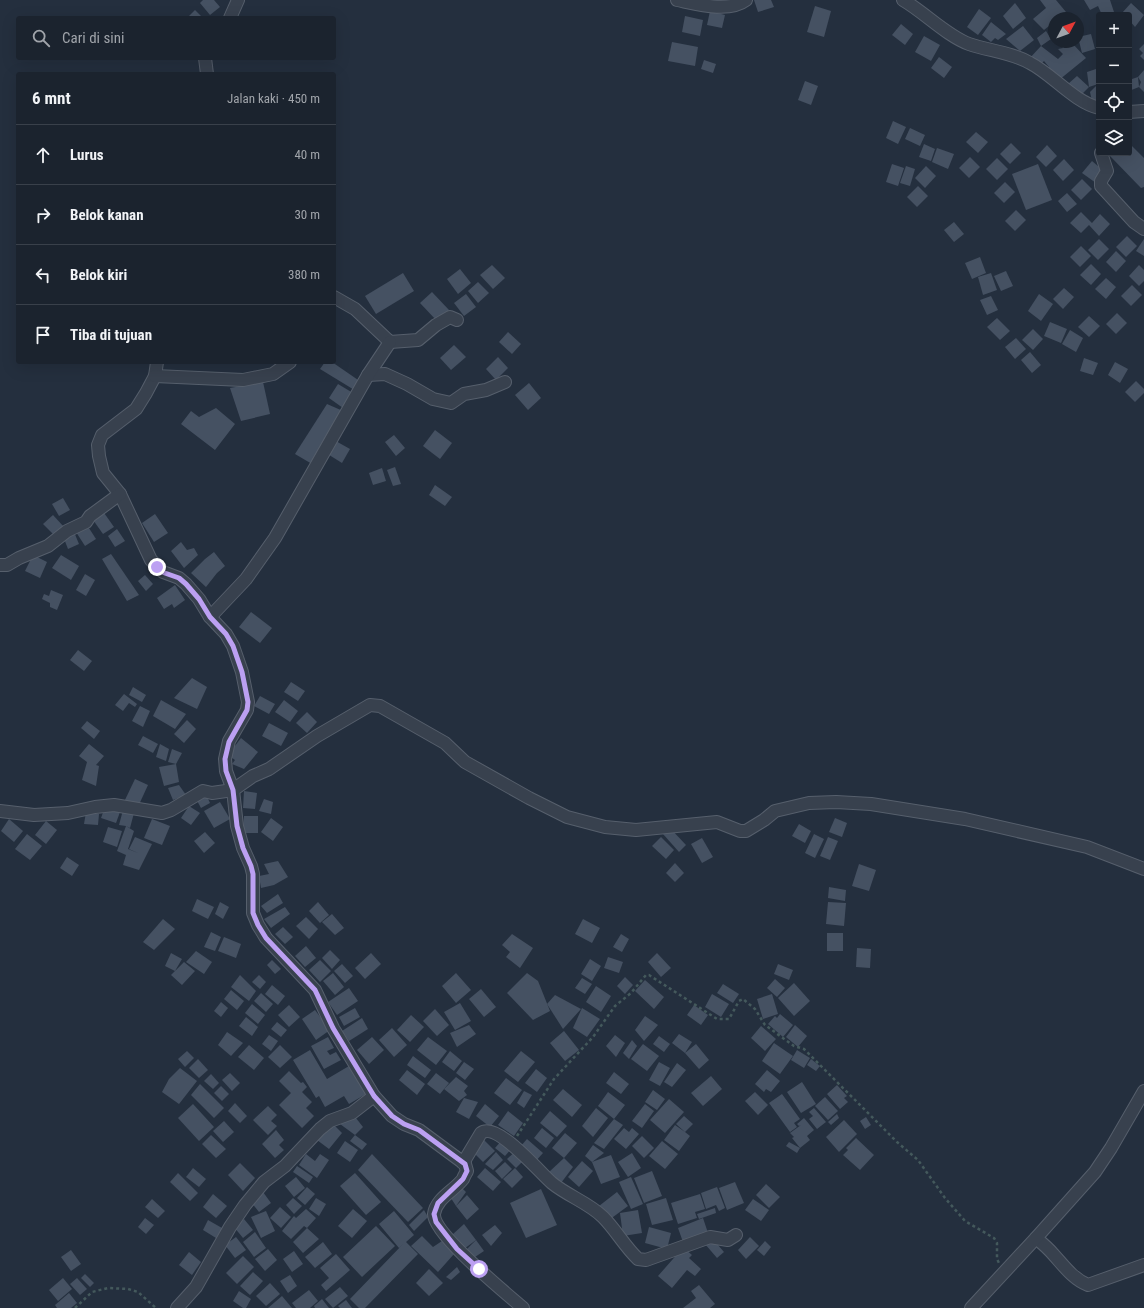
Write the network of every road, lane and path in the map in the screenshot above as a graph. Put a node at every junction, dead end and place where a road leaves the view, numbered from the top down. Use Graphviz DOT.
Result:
graph roads {
  1 [pos="238,0"];
  2 [pos="677,0"];
  3 [pos="746,0"];
  4 [pos="903,0"];
  5 [pos="231,16"];
  6 [pos="205,60"];
  7 [pos="207,72"];
  8 [pos="1096,107"];
  9 [pos="1144,111"];
  10 [pos="1132,112"];
  11 [pos="1102,156"];
  12 [pos="1144,229"];
  13 [pos="336,298"];
  14 [pos="457,320"];
  15 [pos="390,342"];
  16 [pos="157,364"];
  17 [pos="287,364"];
  18 [pos="368,375"];
  19 [pos="154,376"];
  20 [pos="505,382"];
  21 [pos="120,494"];
  22 [pos="0,565"];
  23 [pos="210,617"];
  24 [pos="233,790"];
  25 [pos="0,811"];
  26 [pos="1144,869"];
  27 [pos="1144,1091"];
  28 [pos="374,1096"];
  29 [pos="512,1143"];
  30 [pos="463,1163"];
  31 [pos="736,1234"];
  32 [pos="1036,1238"];
  33 [pos="1144,1265"];
  34 [pos="1003,1274"];
  35 [pos="75,1308"];
  36 [pos="156,1308"];
  37 [pos="178,1308"];
  38 [pos="523,1308"];
  39 [pos="971,1308"];
  1 -- 5 [label="street"];
  2 -- 3 [label="street"];
  4 -- 8 [label="street"];
  6 -- 7 [label="street"];
  9 -- 10 [label="street"];
  11 -- 12 [label="street"];
  13 -- 15 [label="street"];
  14 -- 15 [label="street"];
  15 -- 18 [label="street"];
  16 -- 19 [label="street"];
  17 -- 19 [label="street"];
  18 -- 20 [label="street"];
  18 -- 23 [label="street"];
  19 -- 21 [label="street"];
  21 -- 22 [label="street"];
  21 -- 23 [label="street"];
  23 -- 24 [label="street"];
  24 -- 25 [label="street"];
  24 -- 26 [label="street"];
  24 -- 28 [label="street"];
  27 -- 32 [label="street"];
  28 -- 30 [label="street"];
  28 -- 37 [label="street"];
  29 -- 30 [label="street"];
  29 -- 31 [label="street"];
  29 -- 34 [label="path"];
  30 -- 38 [label="street"];
  32 -- 33 [label="street"];
  32 -- 34 [label="street"];
  34 -- 39 [label="street"];
  35 -- 36 [label="path"];
}
